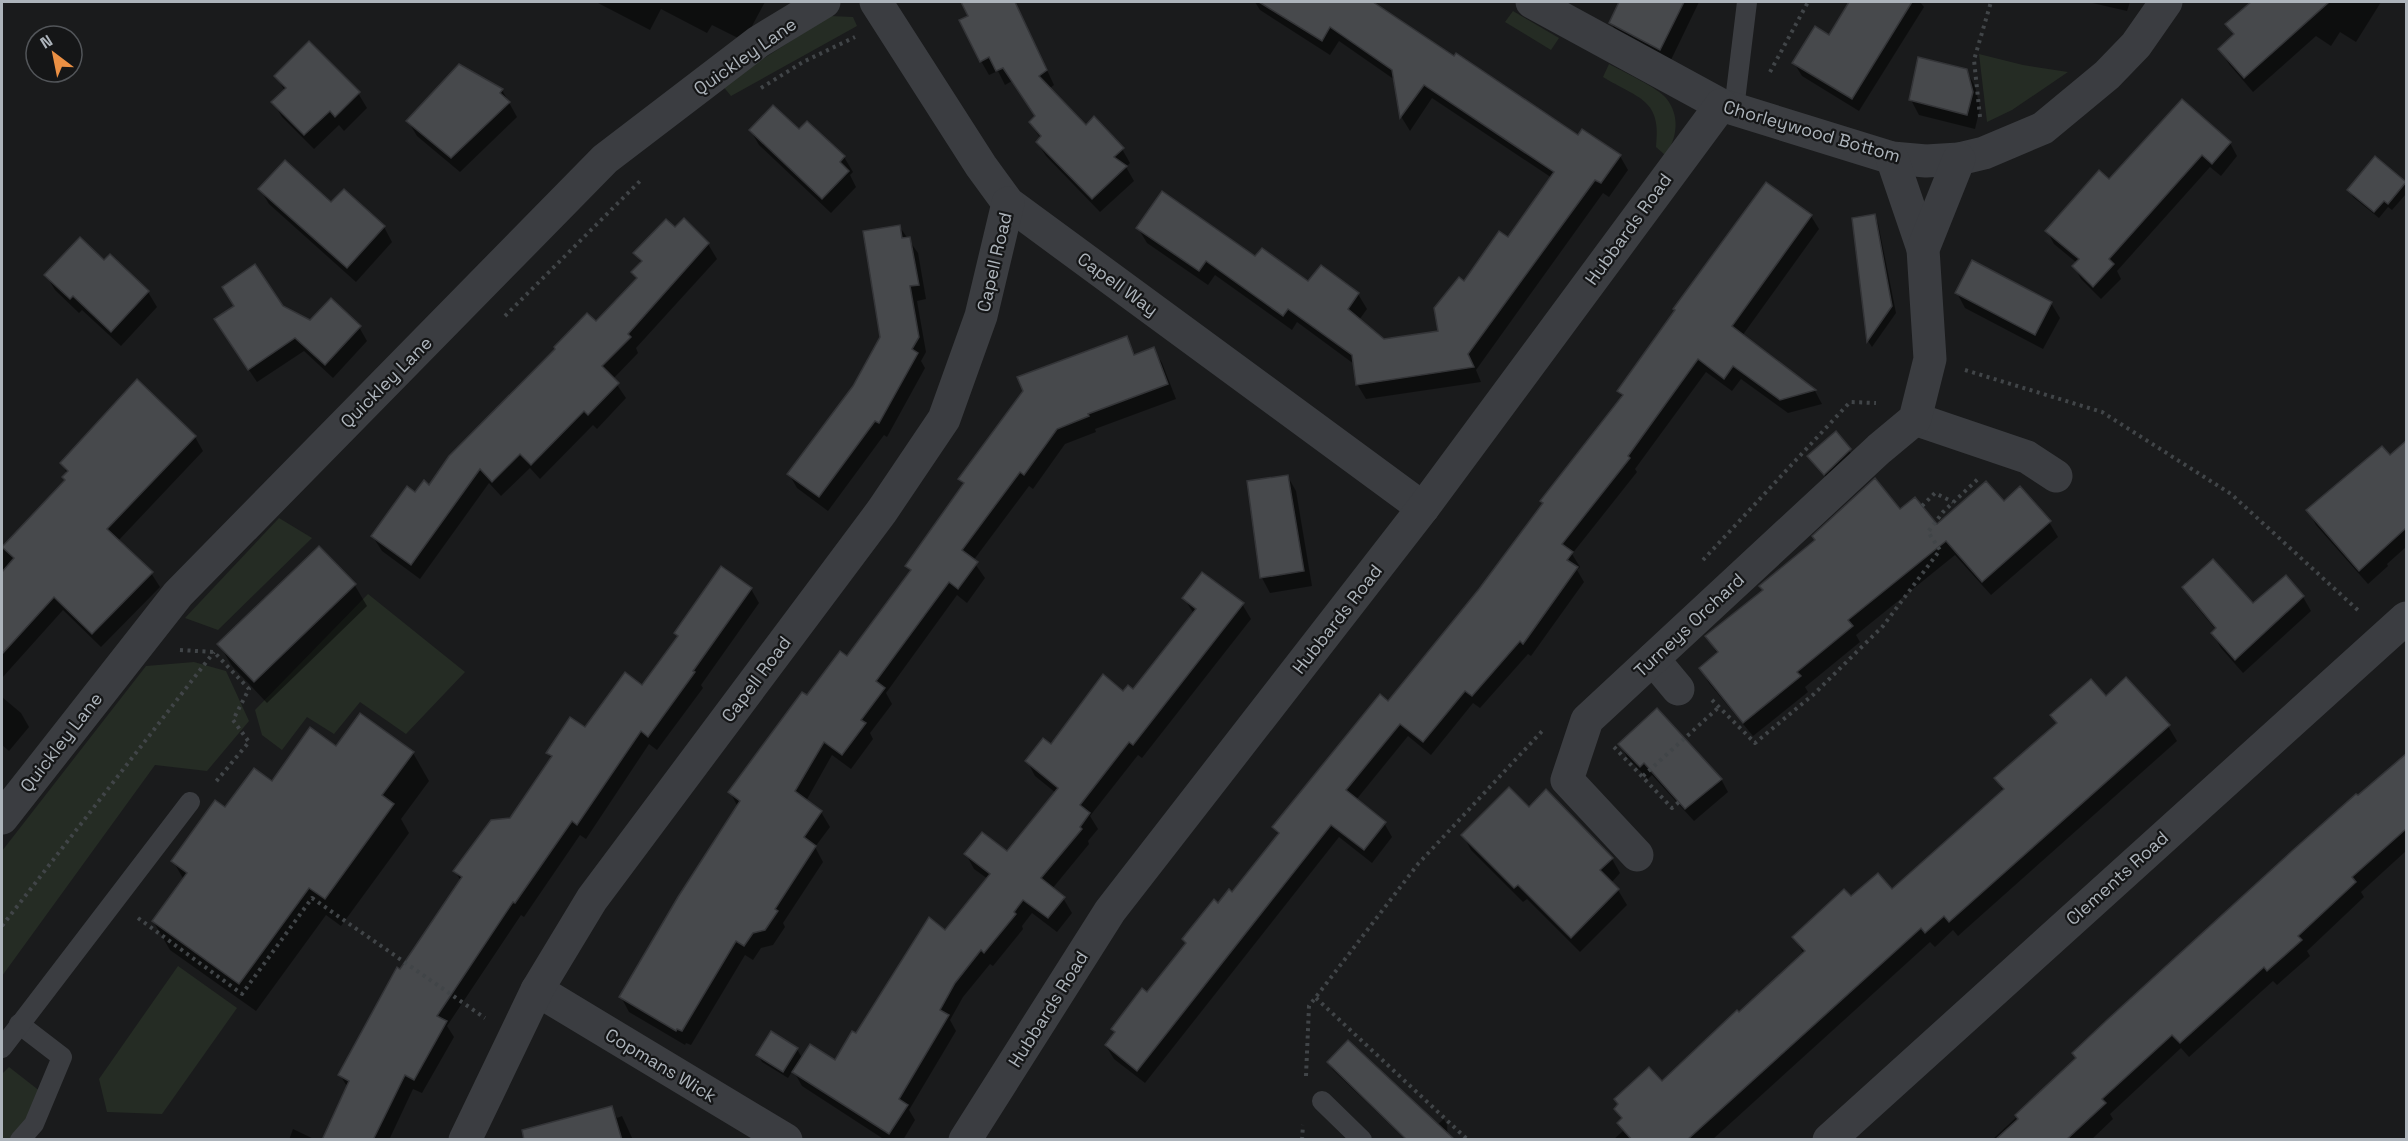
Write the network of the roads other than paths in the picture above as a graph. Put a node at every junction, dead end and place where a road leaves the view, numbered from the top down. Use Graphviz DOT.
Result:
graph roads {
  1 [pos="824,2"];
  2 [pos="1532,2"];
  3 [pos="1747,2"];
  4 [pos="2166,2"];
  5 [pos="882,11"];
  6 [pos="1734,109"];
  7 [pos="1971,156"];
  8 [pos="1892,158"];
  9 [pos="1008,203"];
  10 [pos="1923,249"];
  11 [pos="1915,419"];
  12 [pos="2056,476"];
  13 [pos="1423,508"];
  14 [pos="2397,626"];
  15 [pos="1653,659"];
  16 [pos="1677,689"];
  17 [pos="190,802"];
  18 [pos="2,818"];
  19 [pos="1637,855"];
  20 [pos="537,990"];
  21 [pos="19,1024"];
  22 [pos="2,1048"];
  23 [pos="1322,1101"];
  24 [pos="20,1140"];
  25 [pos="465,1140"];
  26 [pos="786,1140"];
  27 [pos="965,1140"];
  28 [pos="1362,1140"];
  29 [pos="1829,1140"];
  1 -- 18 [label="street, Quickley Lane"];
  2 -- 6 [label="street, Chorleywood Bottom"];
  3 -- 6 [label="lane"];
  4 -- 7 [label="street, Chorleywood Bottom"];
  5 -- 9 [label="street, Capell Way"];
  6 -- 8 [label="street, Chorleywood Bottom"];
  6 -- 13 [label="street, Hubbards Road"];
  7 -- 8 [label="street, Chorleywood Bottom"];
  7 -- 10 [label="street"];
  8 -- 10 [label="street"];
  9 -- 13 [label="street, Capell Way"];
  9 -- 20 [label="street, Capell Road"];
  10 -- 11 [label="street"];
  11 -- 12 [label="street"];
  11 -- 15 [label="street, Turneys Orchard"];
  13 -- 27 [label="street, Hubbards Road"];
  14 -- 29 [label="street, Clements Road"];
  15 -- 16 [label="street"];
  15 -- 19 [label="street, Turneys Orchard"];
  17 -- 21 [label="lane"];
  20 -- 25 [label="street, Capell Road"];
  20 -- 26 [label="street, Copmans Wick"];
  21 -- 22 [label="lane"];
  21 -- 24 [label="lane"];
  23 -- 28 [label="lane"];
}
